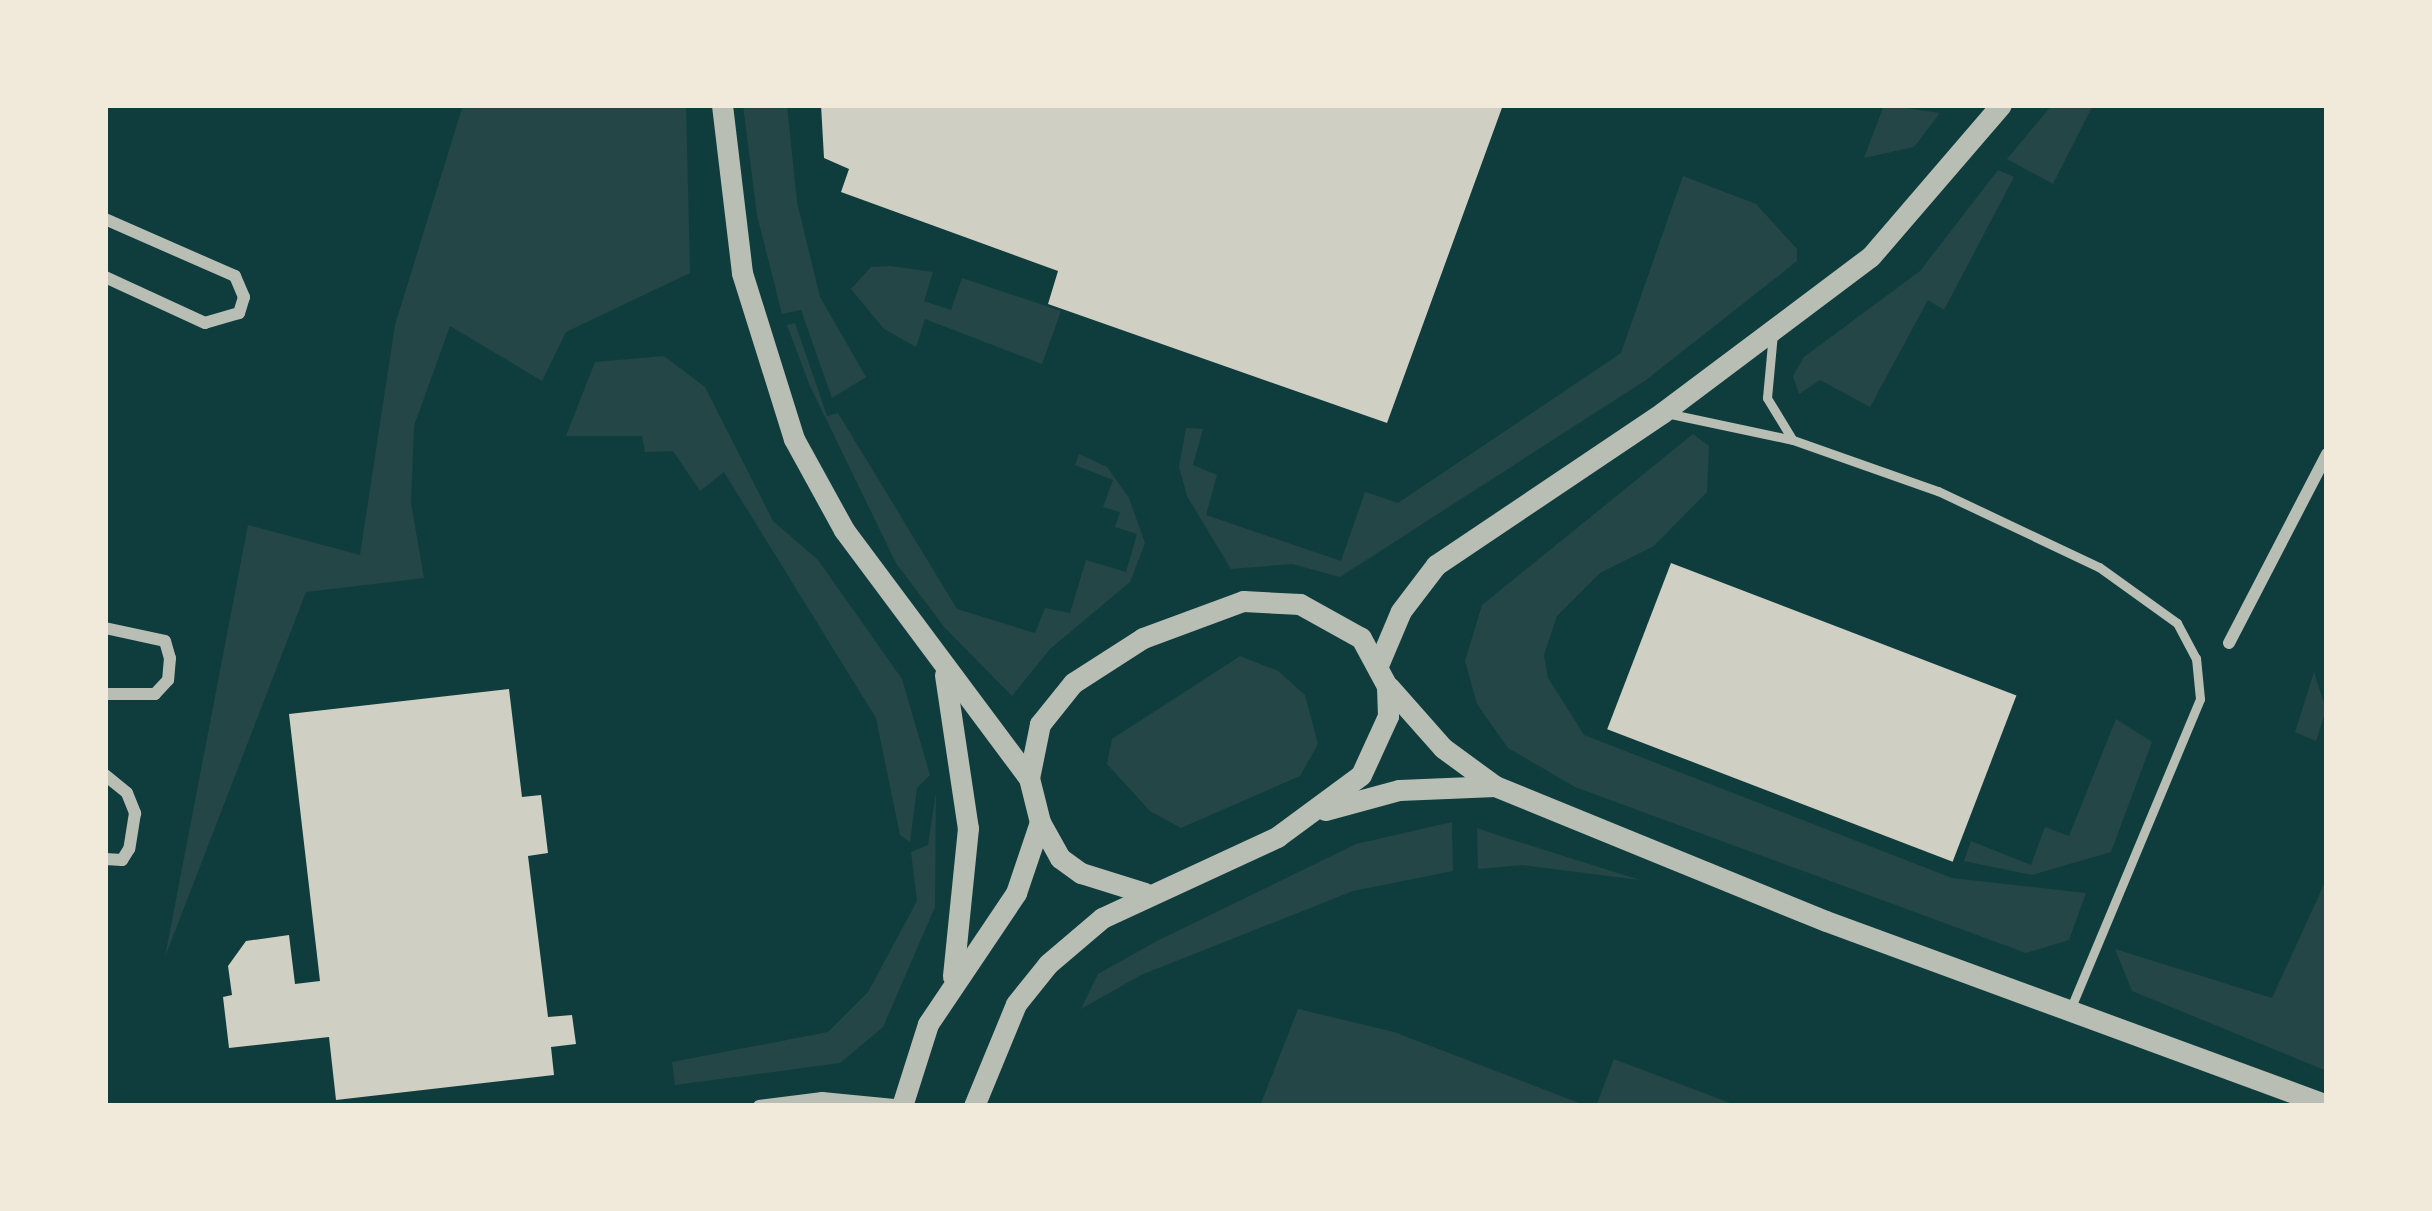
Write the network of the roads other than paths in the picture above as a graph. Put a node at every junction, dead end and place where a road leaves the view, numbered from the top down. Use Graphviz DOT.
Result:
graph roads {
  1 [pos="722,105"];
  2 [pos="2001,105"];
  3 [pos="105,219"];
  4 [pos="105,277"];
  5 [pos="1773,333"];
  6 [pos="1662,412"];
  7 [pos="1793,440"];
  8 [pos="2327,454"];
  9 [pos="105,628"];
  10 [pos="2229,643"];
  11 [pos="1379,663"];
  12 [pos="944,668"];
  13 [pos="1388,686"];
  14 [pos="105,694"];
  15 [pos="105,775"];
  16 [pos="1029,778"];
  17 [pos="1496,786"];
  18 [pos="1321,811"];
  19 [pos="1040,822"];
  20 [pos="105,859"];
  21 [pos="1145,893"];
  22 [pos="952,979"];
  23 [pos="2071,1006"];
  24 [pos="2327,1105"];
  25 [pos="759,1106"];
  26 [pos="903,1106"];
  27 [pos="974,1106"];
  1 -- 12 [label="street"];
  2 -- 5 [label="street"];
  3 -- 4 [label="street"];
  5 -- 6 [label="street"];
  5 -- 7 [label="lane"];
  6 -- 7 [label="lane"];
  6 -- 11 [label="street"];
  7 -- 23 [label="lane"];
  8 -- 10 [label="street"];
  9 -- 14 [label="street"];
  11 -- 13 [label="street"];
  11 -- 16 [label="street"];
  12 -- 16 [label="street"];
  12 -- 22 [label="street"];
  13 -- 17 [label="street"];
  13 -- 18 [label="street"];
  15 -- 20 [label="street"];
  16 -- 19 [label="street"];
  17 -- 18 [label="street"];
  17 -- 23 [label="street"];
  18 -- 21 [label="street"];
  19 -- 21 [label="street"];
  19 -- 22 [label="street"];
  21 -- 27 [label="street"];
  22 -- 26 [label="street"];
  23 -- 24 [label="street"];
  25 -- 26 [label="street"];
}
